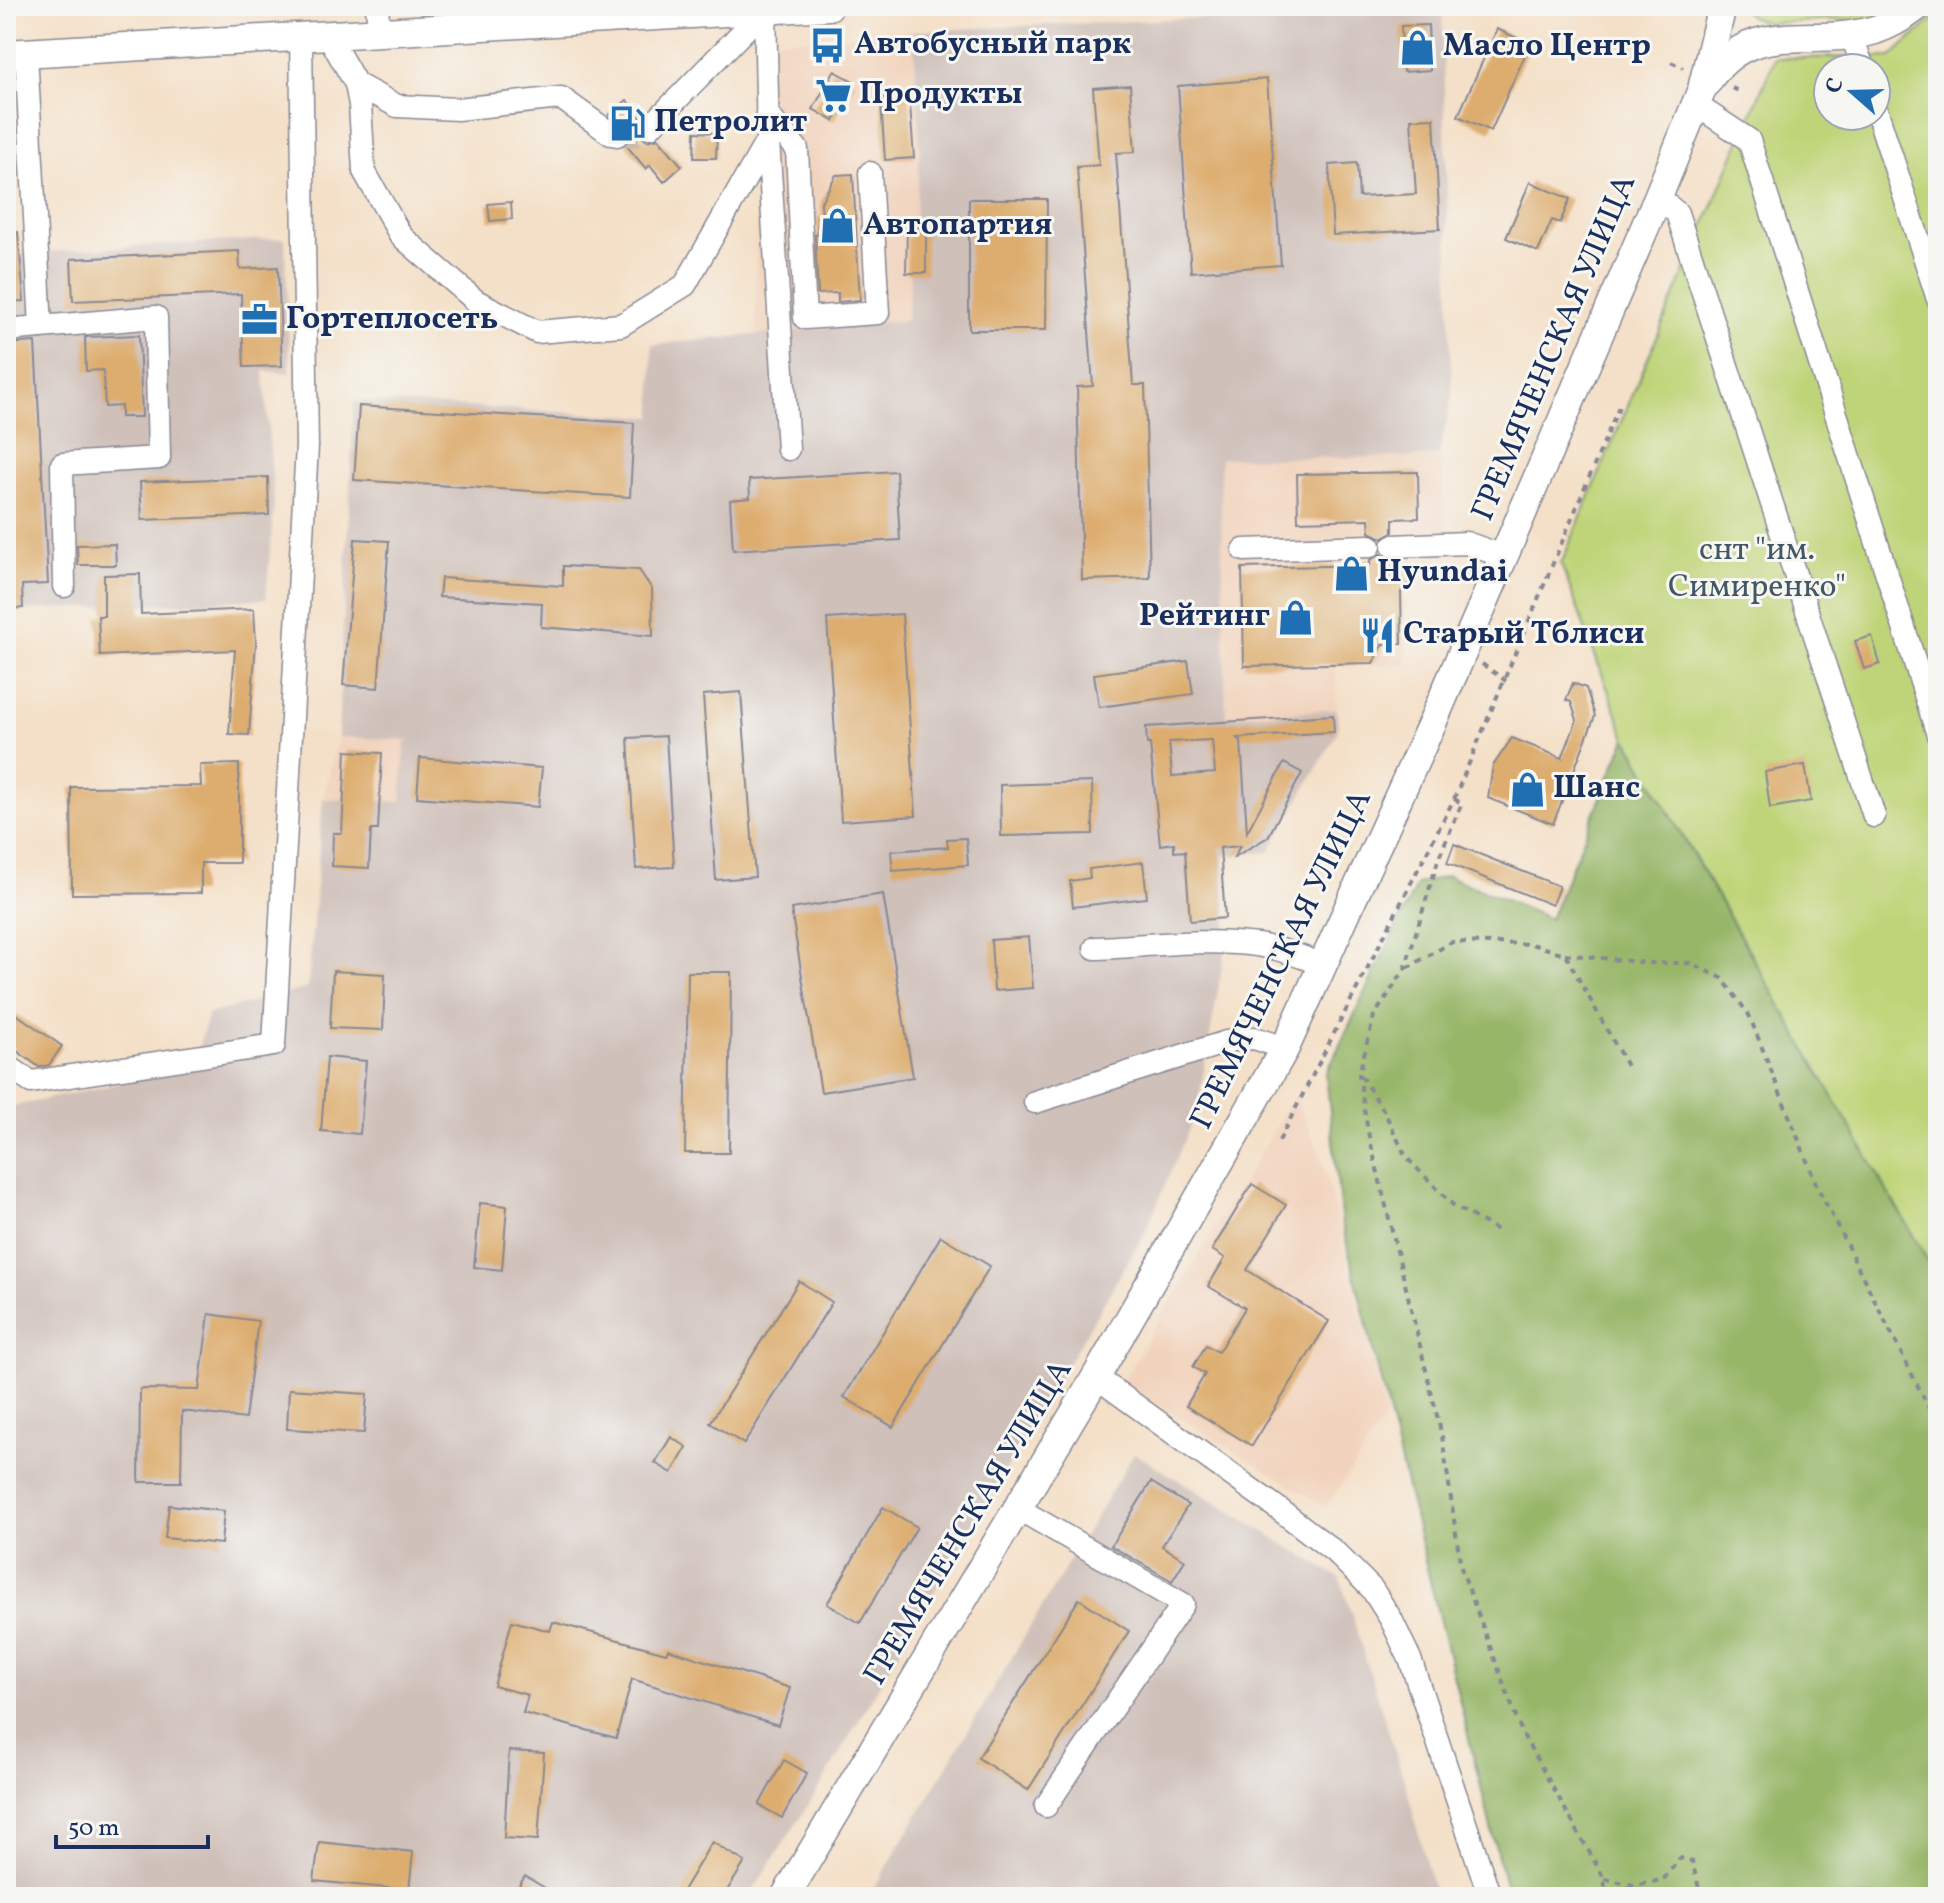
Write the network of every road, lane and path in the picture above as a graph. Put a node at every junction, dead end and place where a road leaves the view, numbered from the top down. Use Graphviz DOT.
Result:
graph roads {
  1 [pos="829,6"];
  2 [pos="1720,7"];
  3 [pos="1913,8"];
  4 [pos="765,9"];
  5 [pos="581,13"];
  6 [pos="537,15"];
  7 [pos="378,19"];
  8 [pos="1851,33"];
  9 [pos="315,36"];
  10 [pos="1765,39"];
  11 [pos="1858,52"];
  12 [pos="16,54"];
  13 [pos="356,84"];
  14 [pos="1699,97"];
  15 [pos="767,114"];
  16 [pos="650,127"];
  17 [pos="1884,132"];
  18 [pos="617,135"];
  19 [pos="768,139"];
  20 [pos="870,173"];
  21 [pos="1658,197"];
  22 [pos="1938,299"];
  23 [pos="41,327"];
  24 [pos="6,330"];
  25 [pos="1620,404"];
  26 [pos="788,449"];
  27 [pos="1370,546"];
  28 [pos="1393,546"];
  29 [pos="1244,550"];
  30 [pos="1503,556"];
  31 [pos="64,586"];
  32 [pos="1938,735"];
  33 [pos="1454,799"];
  34 [pos="1874,816"];
  35 [pos="1095,948"];
  36 [pos="1565,954"];
  37 [pos="1322,965"];
  38 [pos="1405,969"];
  39 [pos="1285,1048"];
  40 [pos="6,1065"];
  41 [pos="1627,1066"];
  42 [pos="1359,1074"];
  43 [pos="1035,1102"];
  44 [pos="1279,1141"];
  45 [pos="1497,1230"];
  46 [pos="1096,1377"];
  47 [pos="1938,1426"];
  48 [pos="1017,1508"];
  49 [pos="1046,1806"];
  50 [pos="1604,1878"];
  51 [pos="785,1897"];
  52 [pos="1490,1897"];
  53 [pos="1606,1897"];
  54 [pos="1713,1897"];
  1 -- 4 [label="main road"];
  2 -- 10 [label="main road"];
  2 -- 14 [label="main road"];
  3 -- 8 [label="main road"];
  4 -- 5 [label="main road"];
  4 -- 15 [label="lane"];
  4 -- 16 [label="lane"];
  5 -- 6 [label="main road"];
  6 -- 7 [label="main road"];
  7 -- 9 [label="main road"];
  8 -- 10 [label="main road"];
  8 -- 11 [label="lane"];
  9 -- 12 [label="main road"];
  9 -- 13 [label="lane"];
  9 -- 40 [label="lane"];
  10 -- 14 [label="main road"];
  12 -- 23 [label="lane"];
  13 -- 18 [label="lane"];
  13 -- 19 [label="lane"];
  14 -- 21 [label="main road, ГРЕМЯЧЕНСКАЯ УЛИЦА"];
  14 -- 32 [label="lane"];
  15 -- 19 [label="lane"];
  15 -- 20 [label="lane"];
  17 -- 22 [label="lane"];
  19 -- 26 [label="lane"];
  21 -- 30 [label="main road, ГРЕМЯЧЕНСКАЯ УЛИЦА"];
  21 -- 34 [label="lane"];
  23 -- 24 [label="lane"];
  23 -- 31 [label="lane"];
  25 -- 33 [label="path"];
  27 -- 29 [label="lane"];
  28 -- 30 [label="lane"];
  30 -- 37 [label="main road, ГРЕМЯЧЕНСКАЯ УЛИЦА"];
  33 -- 38 [label="path"];
  33 -- 44 [label="path"];
  35 -- 37 [label="lane"];
  36 -- 38 [label="path"];
  36 -- 41 [label="path"];
  36 -- 47 [label="path"];
  37 -- 39 [label="main road, ГРЕМЯЧЕНСКАЯ УЛИЦА"];
  38 -- 42 [label="path"];
  39 -- 43 [label="lane"];
  39 -- 46 [label="main road, ГРЕМЯЧЕНСКАЯ УЛИЦА"];
  42 -- 45 [label="path"];
  42 -- 50 [label="path"];
  46 -- 48 [label="main road, ГРЕМЯЧЕНСКАЯ УЛИЦА"];
  46 -- 52 [label="lane"];
  48 -- 49 [label="lane"];
  48 -- 51 [label="main road, ГРЕМЯЧЕНСКАЯ УЛИЦА"];
  50 -- 53 [label="path"];
  50 -- 54 [label="path"];
}
